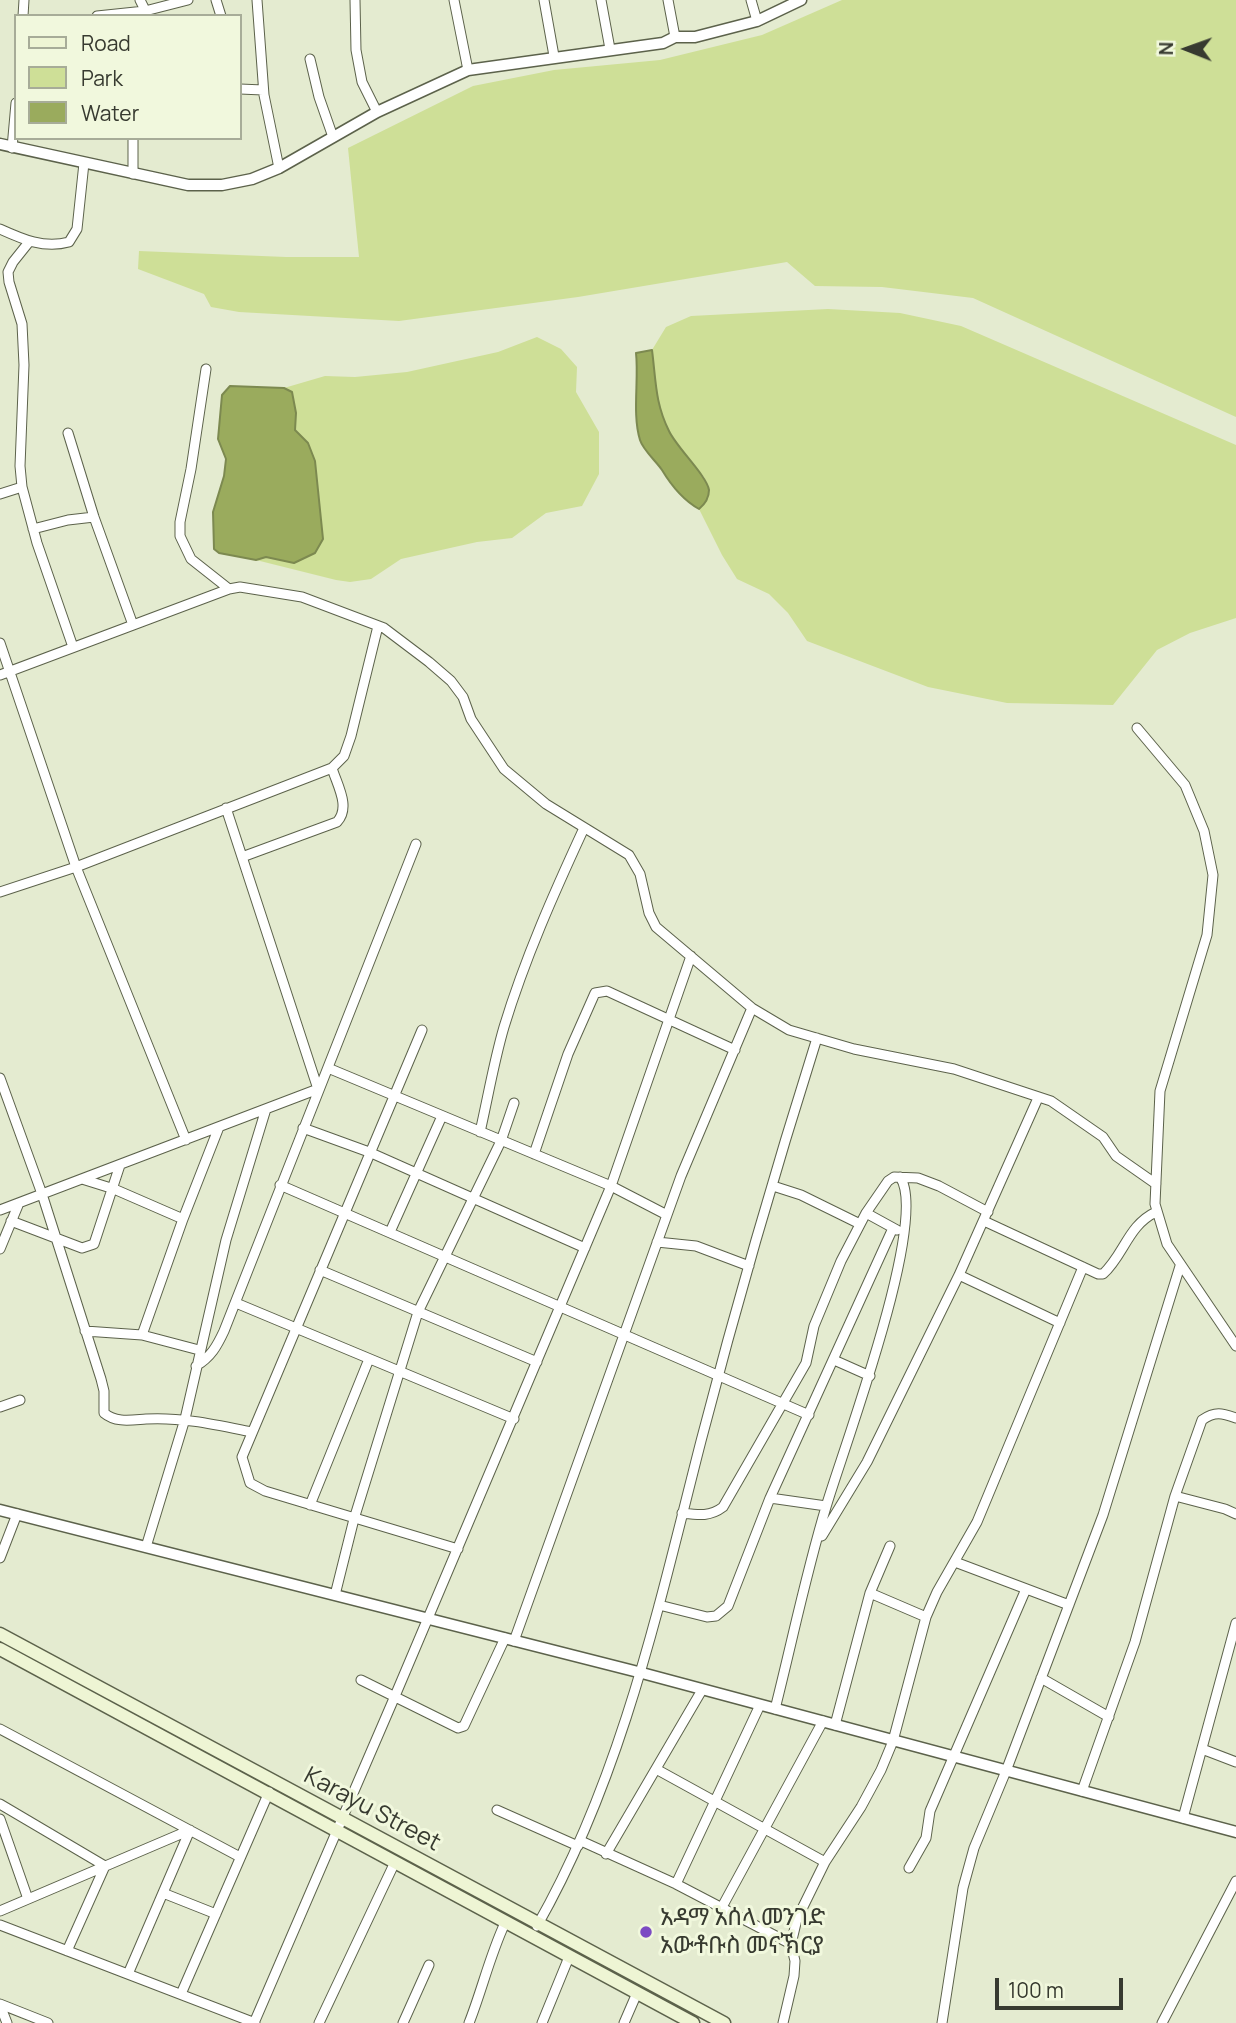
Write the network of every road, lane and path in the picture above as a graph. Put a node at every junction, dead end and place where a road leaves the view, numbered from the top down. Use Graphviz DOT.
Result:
graph roads {
  1 [pos="140,0"];
  2 [pos="188,0"];
  3 [pos="257,0"];
  4 [pos="355,0"];
  5 [pos="454,0"];
  6 [pos="544,0"];
  7 [pos="601,0"];
  8 [pos="668,0"];
  9 [pos="751,0"];
  10 [pos="801,0"];
  11 [pos="147,13"];
  12 [pos="757,21"];
  13 [pos="675,37"];
  14 [pos="610,50"];
  15 [pos="554,56"];
  16 [pos="310,59"];
  17 [pos="468,70"];
  18 [pos="242,89"];
  19 [pos="263,90"];
  20 [pos="14,112"];
  21 [pos="377,112"];
  22 [pos="333,137"];
  23 [pos="133,140"];
  24 [pos="6,146"];
  25 [pos="84,163"];
  26 [pos="279,168"];
  27 [pos="133,174"];
  28 [pos="0,229"];
  29 [pos="29,242"];
  30 [pos="206,369"];
  31 [pos="68,433"];
  32 [pos="22,487"];
  33 [pos="0,494"];
  34 [pos="94,517"];
  35 [pos="33,529"];
  36 [pos="229,589"];
  37 [pos="133,625"];
  38 [pos="378,626"];
  39 [pos="0,643"];
  40 [pos="73,647"];
  41 [pos="4,673"];
  42 [pos="1138,728"];
  43 [pos="332,768"];
  44 [pos="226,808"];
  45 [pos="584,828"];
  46 [pos="416,844"];
  47 [pos="242,857"];
  48 [pos="76,867"];
  49 [pos="0,892"];
  50 [pos="691,957"];
  51 [pos="752,1008"];
  52 [pos="669,1021"];
  53 [pos="422,1030"];
  54 [pos="817,1038"];
  55 [pos="734,1050"];
  56 [pos="328,1068"];
  57 [pos="0,1078"];
  58 [pos="318,1089"];
  59 [pos="393,1095"];
  60 [pos="1038,1098"];
  61 [pos="514,1103"];
  62 [pos="266,1109"];
  63 [pos="442,1116"];
  64 [pos="219,1127"];
  65 [pos="303,1128"];
  66 [pos="480,1132"];
  67 [pos="186,1140"];
  68 [pos="501,1141"];
  69 [pos="369,1152"];
  70 [pos="534,1154"];
  71 [pos="120,1165"];
  72 [pos="416,1174"];
  73 [pos="900,1177"];
  74 [pos="82,1179"];
  75 [pos="1156,1184"];
  76 [pos="280,1185"];
  77 [pos="611,1186"];
  78 [pos="772,1186"];
  79 [pos="114,1189"];
  80 [pos="42,1194"];
  81 [pos="474,1200"];
  82 [pos="19,1203"];
  83 [pos="0,1210"];
  84 [pos="1156,1212"];
  85 [pos="344,1213"];
  86 [pos="866,1213"];
  87 [pos="667,1215"];
  88 [pos="986,1216"];
  89 [pos="183,1219"];
  90 [pos="11,1221"];
  91 [pos="860,1224"];
  92 [pos="893,1228"];
  93 [pos="390,1232"];
  94 [pos="904,1234"];
  95 [pos="55,1237"];
  96 [pos="657,1242"];
  97 [pos="585,1248"];
  98 [pos="0,1250"];
  99 [pos="445,1255"];
  100 [pos="749,1266"];
  101 [pos="1180,1266"];
  102 [pos="1083,1267"];
  103 [pos="320,1270"];
  104 [pos="960,1275"];
  105 [pos="236,1303"];
  106 [pos="560,1307"];
  107 [pos="418,1312"];
  108 [pos="1060,1323"];
  109 [pos="296,1328"];
  110 [pos="85,1331"];
  111 [pos="142,1335"];
  112 [pos="624,1335"];
  113 [pos="1236,1346"];
  114 [pos="199,1350"];
  115 [pos="369,1359"];
  116 [pos="834,1360"];
  117 [pos="537,1362"];
  118 [pos="196,1366"];
  119 [pos="399,1371"];
  120 [pos="718,1375"];
  121 [pos="870,1376"];
  122 [pos="20,1400"];
  123 [pos="784,1404"];
  124 [pos="0,1407"];
  125 [pos="809,1415"];
  126 [pos="185,1419"];
  127 [pos="514,1419"];
  128 [pos="1236,1419"];
  129 [pos="252,1432"];
  130 [pos="1175,1496"];
  131 [pos="770,1498"];
  132 [pos="310,1505"];
  133 [pos="826,1506"];
  134 [pos="0,1510"];
  135 [pos="682,1513"];
  136 [pos="17,1514"];
  137 [pos="1236,1514"];
  138 [pos="354,1519"];
  139 [pos="816,1546"];
  140 [pos="890,1546"];
  141 [pos="146,1547"];
  142 [pos="458,1549"];
  143 [pos="0,1558"];
  144 [pos="955,1562"];
  145 [pos="1026,1589"];
  146 [pos="870,1593"];
  147 [pos="335,1595"];
  148 [pos="659,1605"];
  149 [pos="1069,1605"];
  150 [pos="926,1617"];
  151 [pos="428,1619"];
  152 [pos="1236,1623"];
  153 [pos="0,1634"];
  154 [pos="509,1639"];
  155 [pos="0,1649"];
  156 [pos="642,1673"];
  157 [pos="1041,1678"];
  158 [pos="362,1679"];
  159 [pos="702,1690"];
  160 [pos="395,1696"];
  161 [pos="761,1705"];
  162 [pos="775,1709"];
  163 [pos="1109,1717"];
  164 [pos="829,1723"];
  165 [pos="0,1729"];
  166 [pos="893,1741"];
  167 [pos="1202,1749"];
  168 [pos="954,1758"];
  169 [pos="1236,1762"];
  170 [pos="656,1769"];
  171 [pos="1006,1771"];
  172 [pos="1082,1791"];
  173 [pos="269,1792"];
  174 [pos="715,1802"];
  175 [pos="0,1804"];
  176 [pos="497,1810"];
  177 [pos="1183,1818"];
  178 [pos="0,1821"];
  179 [pos="339,1825"];
  180 [pos="190,1830"];
  181 [pos="765,1830"];
  182 [pos="1236,1832"];
  183 [pos="579,1844"];
  184 [pos="606,1854"];
  185 [pos="240,1857"];
  186 [pos="395,1862"];
  187 [pos="825,1862"];
  188 [pos="105,1866"];
  189 [pos="909,1868"];
  190 [pos="1236,1881"];
  191 [pos="676,1884"];
  192 [pos="163,1893"];
  193 [pos="28,1899"];
  194 [pos="722,1907"];
  195 [pos="0,1911"];
  196 [pos="216,1914"];
  197 [pos="505,1923"];
  198 [pos="539,1923"];
  199 [pos="0,1925"];
  200 [pos="531,1937"];
  201 [pos="791,1944"];
  202 [pos="67,1951"];
  203 [pos="569,1957"];
  204 [pos="429,1965"];
  205 [pos="128,1974"];
  206 [pos="637,1993"];
  207 [pos="181,1994"];
  208 [pos="0,2004"];
  209 [pos="7,2023"];
  210 [pos="48,2023"];
  211 [pos="254,2023"];
  212 [pos="319,2023"];
  213 [pos="403,2023"];
  214 [pos="469,2023"];
  215 [pos="542,2023"];
  216 [pos="624,2023"];
  217 [pos="693,2023"];
  218 [pos="724,2023"];
  219 [pos="783,2023"];
  220 [pos="942,2023"];
  221 [pos="1162,2023"];
  1 -- 11 [label="street"];
  2 -- 11 [label="street"];
  3 -- 19 [label="street"];
  4 -- 21 [label="street"];
  5 -- 17 [label="street"];
  6 -- 15 [label="street"];
  7 -- 14 [label="street"];
  8 -- 13 [label="street"];
  9 -- 12 [label="street"];
  10 -- 12 [label="street"];
  12 -- 13 [label="street"];
  13 -- 14 [label="street"];
  14 -- 15 [label="street"];
  15 -- 17 [label="street"];
  16 -- 22 [label="street"];
  17 -- 21 [label="street"];
  18 -- 19 [label="street"];
  19 -- 26 [label="street"];
  20 -- 24 [label="street"];
  21 -- 22 [label="street"];
  22 -- 26 [label="street"];
  23 -- 27 [label="street"];
  24 -- 25 [label="street"];
  25 -- 27 [label="street"];
  25 -- 29 [label="street"];
  26 -- 27 [label="street"];
  28 -- 29 [label="street"];
  29 -- 32 [label="street"];
  30 -- 36 [label="street"];
  31 -- 34 [label="street"];
  32 -- 33 [label="street"];
  32 -- 35 [label="street"];
  34 -- 35 [label="street"];
  34 -- 37 [label="street"];
  35 -- 40 [label="street"];
  36 -- 37 [label="street"];
  36 -- 38 [label="street"];
  37 -- 40 [label="street"];
  38 -- 43 [label="street"];
  38 -- 45 [label="street"];
  39 -- 41 [label="street"];
  40 -- 41 [label="street"];
  41 -- 48 [label="street"];
  42 -- 75 [label="street"];
  43 -- 44 [label="street"];
  43 -- 47 [label="street"];
  44 -- 47 [label="street"];
  44 -- 48 [label="street"];
  45 -- 50 [label="street"];
  45 -- 66 [label="street"];
  46 -- 56 [label="street"];
  47 -- 58 [label="street"];
  48 -- 49 [label="street"];
  48 -- 67 [label="street"];
  50 -- 51 [label="street"];
  50 -- 52 [label="street"];
  51 -- 54 [label="street"];
  51 -- 55 [label="street"];
  52 -- 55 [label="street"];
  52 -- 70 [label="street"];
  52 -- 77 [label="street"];
  53 -- 59 [label="street"];
  54 -- 60 [label="street"];
  54 -- 78 [label="street"];
  55 -- 87 [label="street"];
  56 -- 58 [label="street"];
  56 -- 59 [label="street"];
  57 -- 80 [label="street"];
  58 -- 62 [label="street"];
  58 -- 65 [label="street"];
  59 -- 63 [label="street"];
  59 -- 69 [label="street"];
  60 -- 75 [label="street"];
  60 -- 88 [label="street"];
  61 -- 68 [label="street"];
  62 -- 64 [label="street"];
  62 -- 114 [label="street"];
  63 -- 66 [label="street"];
  63 -- 72 [label="street"];
  64 -- 67 [label="street"];
  64 -- 89 [label="street"];
  65 -- 69 [label="street"];
  65 -- 76 [label="street"];
  66 -- 68 [label="street"];
  67 -- 71 [label="street"];
  68 -- 70 [label="street"];
  68 -- 81 [label="street"];
  69 -- 72 [label="street"];
  69 -- 85 [label="street"];
  70 -- 77 [label="street"];
  71 -- 74 [label="street"];
  71 -- 79 [label="street"];
  72 -- 81 [label="street"];
  72 -- 93 [label="street"];
  73 -- 86 [label="street"];
  73 -- 88 [label="street"];
  73 -- 94 [label="street"];
  74 -- 79 [label="street"];
  74 -- 80 [label="street"];
  75 -- 84 [label="street"];
  76 -- 85 [label="street"];
  76 -- 105 [label="street"];
  77 -- 87 [label="street"];
  77 -- 97 [label="street"];
  78 -- 91 [label="street"];
  78 -- 100 [label="street"];
  79 -- 89 [label="street"];
  79 -- 95 [label="street"];
  80 -- 82 [label="street"];
  80 -- 95 [label="street"];
  81 -- 97 [label="street"];
  81 -- 99 [label="street"];
  82 -- 83 [label="street"];
  82 -- 90 [label="street"];
  84 -- 101 [label="street"];
  84 -- 102 [label="street"];
  85 -- 93 [label="street"];
  85 -- 103 [label="street"];
  86 -- 91 [label="street"];
  86 -- 92 [label="street"];
  87 -- 96 [label="street"];
  88 -- 102 [label="street"];
  88 -- 104 [label="street"];
  89 -- 111 [label="street"];
  90 -- 95 [label="street"];
  90 -- 98 [label="street"];
  91 -- 123 [label="street"];
  92 -- 94 [label="street"];
  92 -- 116 [label="street"];
  93 -- 99 [label="street"];
  94 -- 121 [label="street"];
  95 -- 110 [label="street"];
  96 -- 100 [label="street"];
  96 -- 112 [label="street"];
  97 -- 106 [label="street"];
  99 -- 106 [label="street"];
  99 -- 107 [label="street"];
  100 -- 120 [label="street"];
  101 -- 113 [label="street"];
  101 -- 149 [label="street"];
  102 -- 108 [label="street"];
  103 -- 107 [label="street"];
  103 -- 109 [label="street"];
  104 -- 108 [label="street"];
  104 -- 139 [label="street"];
  105 -- 109 [label="street"];
  105 -- 118 [label="street"];
  106 -- 112 [label="street"];
  106 -- 117 [label="street"];
  107 -- 117 [label="street"];
  107 -- 119 [label="street"];
  108 -- 144 [label="street"];
  109 -- 115 [label="street"];
  109 -- 129 [label="street"];
  110 -- 111 [label="street"];
  110 -- 126 [label="street"];
  111 -- 114 [label="street"];
  112 -- 120 [label="street"];
  112 -- 154 [label="street"];
  114 -- 118 [label="street"];
  115 -- 119 [label="street"];
  115 -- 132 [label="street"];
  116 -- 121 [label="street"];
  116 -- 125 [label="street"];
  117 -- 127 [label="street"];
  118 -- 126 [label="street"];
  119 -- 127 [label="street"];
  119 -- 138 [label="street"];
  120 -- 123 [label="street"];
  120 -- 135 [label="street"];
  121 -- 133 [label="street"];
  122 -- 124 [label="street"];
  123 -- 125 [label="street"];
  123 -- 135 [label="street"];
  125 -- 131 [label="street"];
  126 -- 129 [label="street"];
  126 -- 141 [label="street"];
  127 -- 142 [label="street"];
  128 -- 130 [label="street"];
  129 -- 132 [label="street"];
  130 -- 137 [label="street"];
  130 -- 163 [label="street"];
  131 -- 133 [label="street"];
  131 -- 148 [label="street"];
  132 -- 138 [label="street"];
  133 -- 139 [label="street"];
  134 -- 136 [label="street"];
  135 -- 148 [label="street"];
  136 -- 141 [label="street"];
  136 -- 143 [label="street"];
  138 -- 142 [label="street"];
  138 -- 147 [label="street"];
  139 -- 162 [label="street"];
  140 -- 146 [label="street"];
  141 -- 147 [label="street"];
  142 -- 151 [label="street"];
  144 -- 145 [label="street"];
  144 -- 150 [label="street"];
  145 -- 149 [label="street"];
  145 -- 168 [label="street"];
  146 -- 150 [label="street"];
  146 -- 164 [label="street"];
  147 -- 151 [label="street"];
  148 -- 156 [label="street"];
  149 -- 157 [label="street"];
  150 -- 166 [label="street"];
  151 -- 154 [label="street"];
  151 -- 160 [label="street"];
  152 -- 167 [label="street"];
  153 -- 179 [label="main road, Karayu Street"];
  154 -- 156 [label="street"];
  154 -- 160 [label="street"];
  155 -- 173 [label="main road, Karayu Street"];
  156 -- 159 [label="street"];
  156 -- 183 [label="street"];
  157 -- 163 [label="street"];
  157 -- 171 [label="street"];
  158 -- 160 [label="street"];
  159 -- 161 [label="street"];
  159 -- 170 [label="street"];
  160 -- 179 [label="street"];
  161 -- 162 [label="street"];
  161 -- 174 [label="street"];
  162 -- 164 [label="street"];
  163 -- 172 [label="street"];
  164 -- 166 [label="street"];
  164 -- 181 [label="street"];
  165 -- 180 [label="street"];
  166 -- 168 [label="street"];
  166 -- 187 [label="street"];
  167 -- 169 [label="street"];
  167 -- 177 [label="street"];
  168 -- 171 [label="street"];
  168 -- 189 [label="street"];
  170 -- 174 [label="street"];
  170 -- 184 [label="street"];
  171 -- 172 [label="street"];
  171 -- 220 [label="street"];
  172 -- 177 [label="street"];
  173 -- 179 [label="main road, Karayu Street"];
  173 -- 185 [label="street"];
  174 -- 181 [label="street"];
  174 -- 191 [label="street"];
  175 -- 188 [label="street"];
  176 -- 183 [label="street"];
  177 -- 182 [label="street"];
  178 -- 193 [label="street"];
  179 -- 186 [label="main road, Karayu Street"];
  179 -- 198 [label="main road, Karayu Street"];
  179 -- 211 [label="street"];
  180 -- 185 [label="street"];
  180 -- 188 [label="street"];
  180 -- 192 [label="street"];
  181 -- 187 [label="street"];
  181 -- 194 [label="street"];
  183 -- 184 [label="street"];
  183 -- 198 [label="street"];
  184 -- 191 [label="street"];
  185 -- 196 [label="street"];
  186 -- 197 [label="main road, Karayu Street"];
  186 -- 212 [label="street"];
  187 -- 201 [label="street"];
  188 -- 193 [label="street"];
  188 -- 202 [label="street"];
  190 -- 221 [label="street"];
  191 -- 194 [label="street"];
  192 -- 196 [label="street"];
  192 -- 205 [label="street"];
  193 -- 195 [label="street"];
  194 -- 201 [label="street"];
  196 -- 207 [label="street"];
  197 -- 200 [label="main road, Karayu Street"];
  197 -- 214 [label="street"];
  198 -- 200 [label="street"];
  198 -- 218 [label="main road, Karayu Street"];
  199 -- 202 [label="street"];
  200 -- 203 [label="main road, Karayu Street"];
  201 -- 219 [label="street"];
  202 -- 205 [label="street"];
  203 -- 206 [label="main road, Karayu Street"];
  203 -- 215 [label="street"];
  204 -- 213 [label="street"];
  205 -- 207 [label="street"];
  206 -- 216 [label="street"];
  206 -- 217 [label="main road, Karayu Street"];
  207 -- 211 [label="street"];
  208 -- 209 [label="street"];
  208 -- 210 [label="street"];
}
